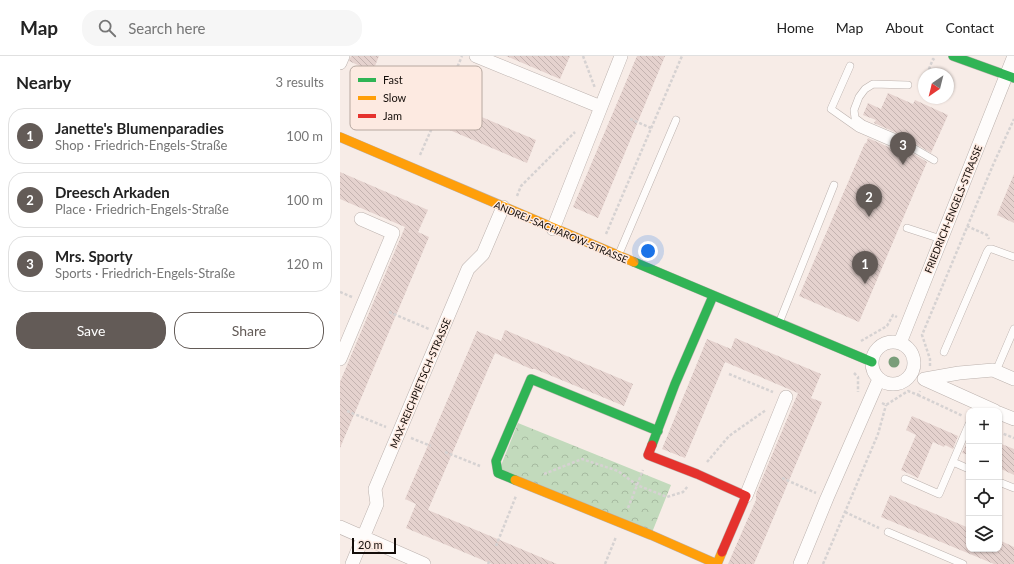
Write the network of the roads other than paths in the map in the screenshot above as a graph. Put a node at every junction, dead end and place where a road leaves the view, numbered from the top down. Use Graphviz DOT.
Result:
graph roads {
  1 [pos="343,56"];
  2 [pos="476,56"];
  3 [pos="621,56"];
  4 [pos="953,56"];
  5 [pos="1014,56"];
  6 [pos="340,63"];
  7 [pos="850,66"];
  8 [pos="1010,77"];
  9 [pos="908,85"];
  10 [pos="601,107"];
  11 [pos="676,120"];
  12 [pos="340,138"];
  13 [pos="895,144"];
  14 [pos="934,160"];
  15 [pos="834,185"];
  16 [pos="503,207"];
  17 [pos="361,219"];
  18 [pos="907,228"];
  19 [pos="553,229"];
  20 [pos="941,239"];
  21 [pos="618,256"];
  22 [pos="1014,257"];
  23 [pos="712,296"];
  24 [pos="779,323"];
  25 [pos="1014,329"];
  26 [pos="900,343"];
  27 [pos="944,352"];
  28 [pos="340,360"];
  29 [pos="872,362"];
  30 [pos="996,371"];
  31 [pos="911,374"];
  32 [pos="879,379"];
  33 [pos="924,379"];
  34 [pos="1014,379"];
  35 [pos="786,396"];
  36 [pos="976,407"];
  37 [pos="1002,414"];
  38 [pos="1014,419"];
  39 [pos="658,431"];
  40 [pos="966,431"];
  41 [pos="953,462"];
  42 [pos="966,468"];
  43 [pos="905,479"];
  44 [pos="1002,483"];
  45 [pos="1014,488"];
  46 [pos="746,496"];
  47 [pos="340,527"];
  48 [pos="888,532"];
  49 [pos="363,537"];
  50 [pos="352,564"];
  51 [pos="424,564"];
  52 [pos="800,564"];
  53 [pos="963,564"];
  1 -- 6 [label="street"];
  2 -- 10 [label="street"];
  3 -- 10 [label="street"];
  4 -- 8 [label="street"];
  5 -- 8 [label="street, FRIEDRICH-ENGELS-STRASSE"];
  7 -- 13 [label="lane"];
  8 -- 20 [label="street, FRIEDRICH-ENGELS-STRASSE"];
  9 -- 14 [label="lane"];
  10 -- 19 [label="street"];
  11 -- 21 [label="lane"];
  12 -- 16 [label="street, ANDREJ-SACHAROW-STRASSE"];
  15 -- 24 [label="lane"];
  16 -- 19 [label="street, ANDREJ-SACHAROW-STRASSE"];
  16 -- 49 [label="street, MAX-REICHPIETSCH-STRASSE"];
  17 -- 28 [label="street"];
  18 -- 20 [label="lane"];
  19 -- 21 [label="street, ANDREJ-SACHAROW-STRASSE"];
  20 -- 26 [label="street, FRIEDRICH-ENGELS-STRASSE"];
  21 -- 23 [label="street, ANDREJ-SACHAROW-STRASSE"];
  22 -- 27 [label="lane"];
  23 -- 24 [label="street, ANDREJ-SACHAROW-STRASSE"];
  23 -- 39 [label="street"];
  24 -- 29 [label="street, ANDREJ-SACHAROW-STRASSE"];
  25 -- 30 [label="lane"];
  26 -- 29 [label="street"];
  26 -- 31 [label="street"];
  29 -- 32 [label="street"];
  30 -- 33 [label="street"];
  30 -- 34 [label="street"];
  31 -- 32 [label="street"];
  31 -- 33 [label="street"];
  32 -- 52 [label="street"];
  33 -- 36 [label="street"];
  35 -- 46 [label="street"];
  37 -- 38 [label="street"];
  39 -- 46 [label="street"];
  39 -- 46 [label="street"];
  40 -- 41 [label="lane"];
  41 -- 42 [label="lane"];
  41 -- 43 [label="lane"];
  44 -- 45 [label="lane"];
  47 -- 49 [label="street"];
  48 -- 53 [label="lane"];
  49 -- 50 [label="street, MAX-REICHPIETSCH-STRASSE"];
  49 -- 51 [label="street"];
}
